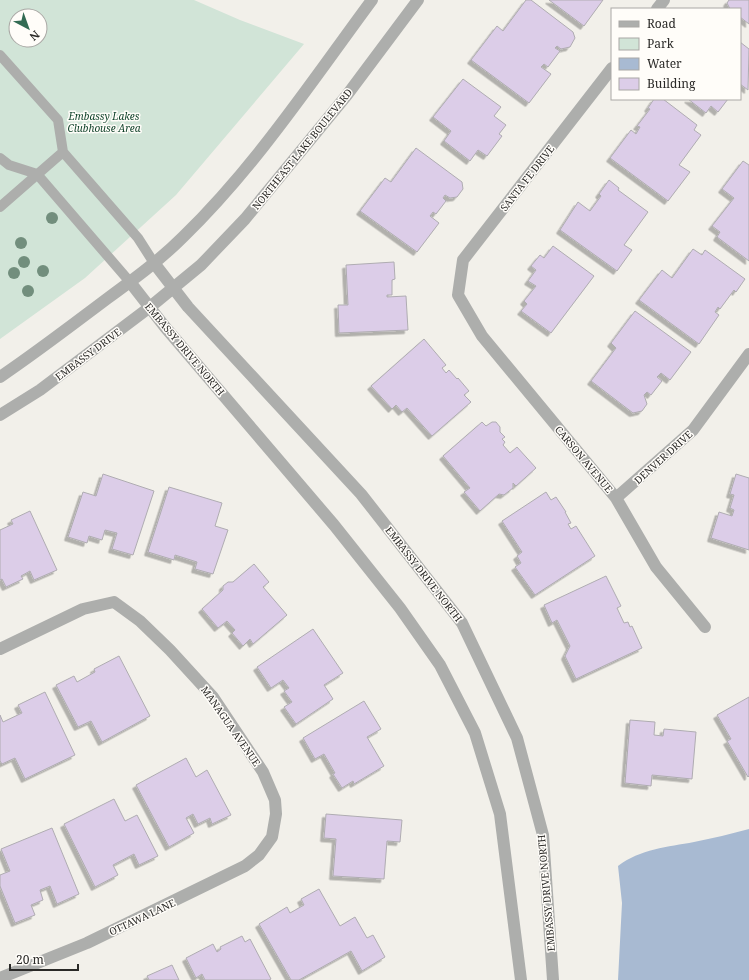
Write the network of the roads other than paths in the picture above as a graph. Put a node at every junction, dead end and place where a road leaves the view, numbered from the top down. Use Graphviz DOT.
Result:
graph roads {
  1 [pos="372,0"];
  2 [pos="418,0"];
  3 [pos="664,0"];
  4 [pos="658,8"];
  5 [pos="0,55"];
  6 [pos="611,69"];
  7 [pos="63,152"];
  8 [pos="0,158"];
  9 [pos="37,174"];
  10 [pos="0,207"];
  11 [pos="154,263"];
  12 [pos="130,282"];
  13 [pos="174,288"];
  14 [pos="458,295"];
  15 [pos="150,307"];
  16 [pos="749,354"];
  17 [pos="0,377"];
  18 [pos="0,415"];
  19 [pos="616,498"];
  20 [pos="705,627"];
  21 [pos="0,649"];
  22 [pos="272,837"];
  23 [pos="0,978"];
  24 [pos="520,980"];
  25 [pos="553,980"];
  1 -- 11 [label="street"];
  2 -- 13 [label="street, NORTHEAST LAKE BOULEVARD"];
  3 -- 4 [label="street"];
  5 -- 7 [label="lane"];
  6 -- 14 [label="street, SANTA FE DRIVE"];
  7 -- 9 [label="lane"];
  7 -- 11 [label="lane"];
  8 -- 9 [label="lane"];
  9 -- 10 [label="lane"];
  9 -- 12 [label="lane"];
  11 -- 12 [label="street"];
  11 -- 13 [label="street, EMBASSY DRIVE NORTH"];
  12 -- 15 [label="street, EMBASSY DRIVE NORTH"];
  12 -- 17 [label="street"];
  13 -- 15 [label="street, EMBASSY DRIVE"];
  13 -- 25 [label="street, EMBASSY DRIVE NORTH"];
  14 -- 19 [label="street, CARSON AVENUE"];
  15 -- 18 [label="street, EMBASSY DRIVE"];
  15 -- 24 [label="street, EMBASSY DRIVE NORTH"];
  16 -- 19 [label="street, DENVER DRIVE"];
  19 -- 20 [label="street, CARSON AVENUE"];
  21 -- 22 [label="street, MANAGUA AVENUE"];
  22 -- 23 [label="street, OTTAWA LANE"];
}
